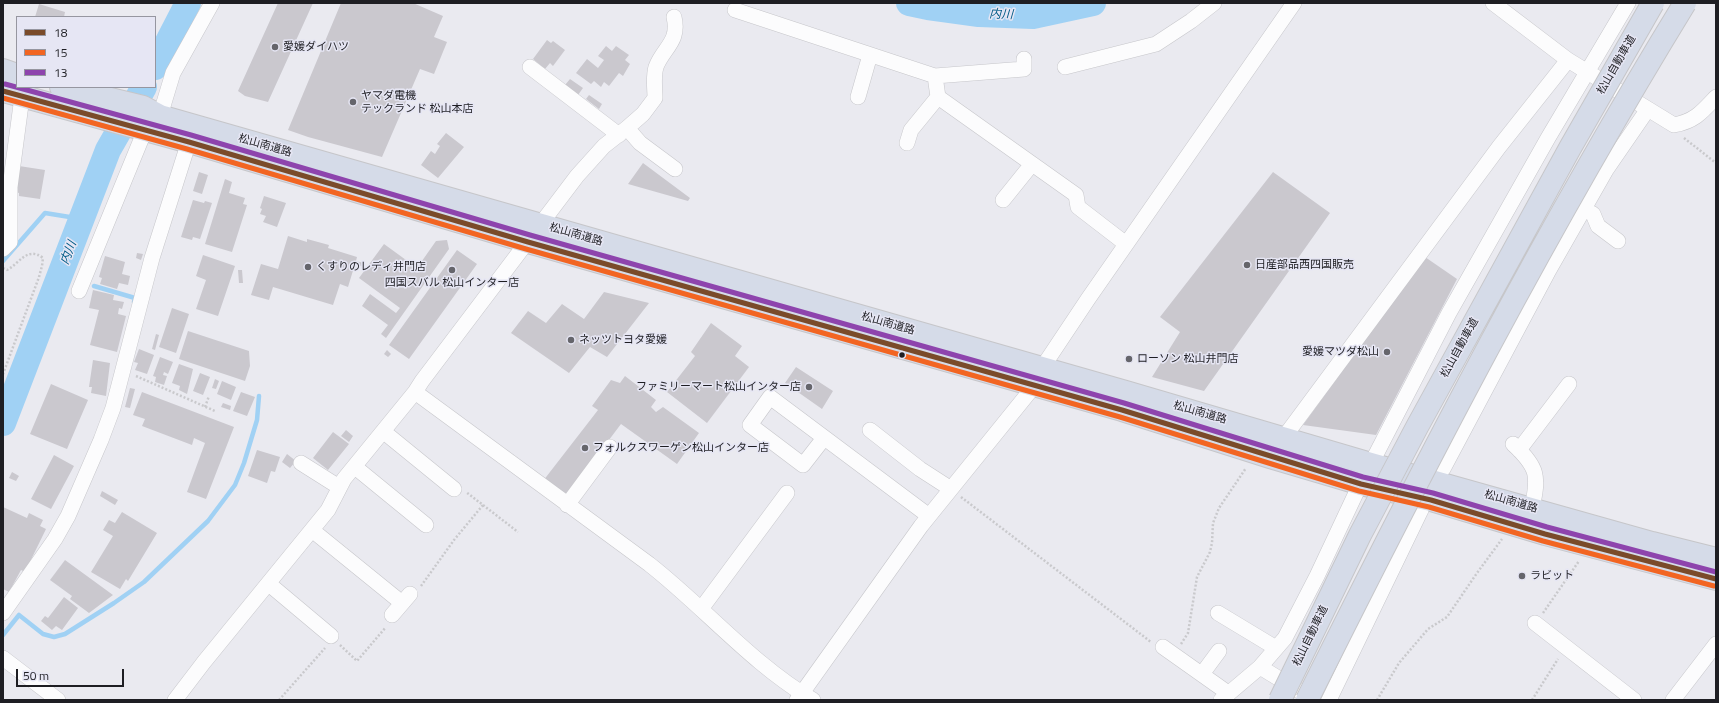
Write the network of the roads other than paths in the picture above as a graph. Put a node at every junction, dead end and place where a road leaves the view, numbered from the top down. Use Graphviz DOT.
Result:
graph roads {
  1 [pos="212,3"];
  2 [pos="1214,3"];
  3 [pos="1294,3"];
  4 [pos="1493,3"];
  5 [pos="1628,3"];
  6 [pos="1654,3"];
  7 [pos="1685,3"];
  8 [pos="735,10"];
  9 [pos="674,17"];
  10 [pos="870,55"];
  11 [pos="1024,59"];
  12 [pos="1568,60"];
  13 [pos="530,67"];
  14 [pos="1065,67"];
  15 [pos="3,70"];
  16 [pos="1587,73"];
  17 [pos="16,75"];
  18 [pos="935,76"];
  19 [pos="63,88"];
  20 [pos="12,94"];
  21 [pos="858,97"];
  22 [pos="938,97"];
  23 [pos="1716,97"];
  24 [pos="99,108"];
  25 [pos="1648,109"];
  26 [pos="145,120"];
  27 [pos="623,132"];
  28 [pos="191,134"];
  29 [pos="907,143"];
  30 [pos="1032,164"];
  31 [pos="675,169"];
  32 [pos="1003,200"];
  33 [pos="7,207"];
  34 [pos="1584,209"];
  35 [pos="540,225"];
  36 [pos="1618,241"];
  37 [pos="528,242"];
  38 [pos="1126,244"];
  39 [pos="3,249"];
  40 [pos="79,291"];
  41 [pos="1039,377"];
  42 [pos="1569,384"];
  43 [pos="415,392"];
  44 [pos="870,430"];
  45 [pos="384,432"];
  46 [pos="1284,437"];
  47 [pos="824,438"];
  48 [pos="610,447"];
  49 [pos="1270,457"];
  50 [pos="301,464"];
  51 [pos="1371,464"];
  52 [pos="355,467"];
  53 [pos="1443,469"];
  54 [pos="1361,484"];
  55 [pos="339,487"];
  56 [pos="454,489"];
  57 [pos="951,489"];
  58 [pos="787,493"];
  59 [pos="567,505"];
  60 [pos="1532,508"];
  61 [pos="1421,510"];
  62 [pos="929,516"];
  63 [pos="426,525"];
  64 [pos="312,530"];
  65 [pos="1716,559"];
  66 [pos="1716,579"];
  67 [pos="269,584"];
  68 [pos="701,608"];
  69 [pos="3,613"];
  70 [pos="1218,613"];
  71 [pos="392,615"];
  72 [pos="1535,623"];
  73 [pos="332,637"];
  74 [pos="1716,644"];
  75 [pos="1276,648"];
  76 [pos="1169,651"];
  77 [pos="1219,651"];
  78 [pos="3,658"];
  79 [pos="1326,663"];
  80 [pos="1260,667"];
  81 [pos="1202,674"];
  82 [pos="1225,697"];
  83 [pos="804,698"];
  84 [pos="58,700"];
  85 [pos="175,700"];
  86 [pos="1280,700"];
  87 [pos="1307,700"];
  88 [pos="1313,700"];
  89 [pos="1330,700"];
  90 [pos="1634,700"];
  91 [pos="1674,700"];
  1 -- 26 [label="street"];
  2 -- 14 [label="street"];
  3 -- 38 [label="street"];
  4 -- 12 [label="street"];
  5 -- 16 [label="street"];
  6 -- 86 [label="highway, 松山自動車道, bridge"];
  7 -- 79 [label="highway, bridge"];
  8 -- 10 [label="street"];
  9 -- 27 [label="street"];
  10 -- 18 [label="street"];
  10 -- 21 [label="street"];
  11 -- 18 [label="street"];
  12 -- 16 [label="street"];
  12 -- 46 [label="street"];
  13 -- 27 [label="street"];
  15 -- 17 [label="highway"];
  16 -- 25 [label="street"];
  16 -- 51 [label="street"];
  18 -- 22 [label="street"];
  19 -- 24 [label="highway, 松山南道路"];
  20 -- 24 [label="highway, 松山南道路"];
  20 -- 33 [label="street"];
  22 -- 29 [label="street"];
  22 -- 30 [label="street"];
  23 -- 25 [label="street"];
  24 -- 26 [label="highway, 松山南道路"];
  25 -- 34 [label="street"];
  26 -- 28 [label="highway, 松山南道路"];
  26 -- 40 [label="street"];
  27 -- 31 [label="street"];
  27 -- 35 [label="street"];
  28 -- 35 [label="highway, 松山南道路"];
  28 -- 37 [label="highway, 松山南道路"];
  28 -- 69 [label="street"];
  30 -- 32 [label="street"];
  30 -- 38 [label="street"];
  33 -- 39 [label="street"];
  34 -- 36 [label="street"];
  34 -- 53 [label="street"];
  35 -- 37 [label="street"];
  35 -- 41 [label="highway, 松山南道路"];
  37 -- 41 [label="highway, 松山南道路"];
  37 -- 43 [label="street"];
  38 -- 41 [label="street"];
  41 -- 46 [label="highway, 松山南道路"];
  41 -- 49 [label="highway, 松山南道路"];
  41 -- 57 [label="street"];
  42 -- 60 [label="street"];
  43 -- 45 [label="street"];
  43 -- 59 [label="street"];
  44 -- 57 [label="street"];
  45 -- 52 [label="street"];
  45 -- 56 [label="street"];
  46 -- 49 [label="street"];
  46 -- 51 [label="highway, 松山南道路"];
  47 -- 47 [label="street"];
  47 -- 62 [label="street"];
  48 -- 59 [label="street"];
  49 -- 54 [label="highway, 松山南道路"];
  50 -- 55 [label="street"];
  51 -- 54 [label="street"];
  51 -- 60 [label="highway, 松山南道路"];
  52 -- 55 [label="street"];
  52 -- 63 [label="street"];
  54 -- 66 [label="highway, 松山南道路"];
  54 -- 75 [label="street"];
  55 -- 64 [label="street"];
  57 -- 62 [label="street"];
  58 -- 68 [label="street"];
  59 -- 68 [label="street"];
  60 -- 65 [label="highway, 松山南道路"];
  61 -- 89 [label="street"];
  62 -- 83 [label="street"];
  64 -- 67 [label="street"];
  64 -- 71 [label="street"];
  67 -- 73 [label="street"];
  67 -- 85 [label="street"];
  68 -- 83 [label="street"];
  70 -- 75 [label="street"];
  72 -- 90 [label="street"];
  74 -- 91 [label="street"];
  75 -- 80 [label="street"];
  76 -- 81 [label="street"];
  77 -- 81 [label="street"];
  78 -- 84 [label="street"];
  79 -- 87 [label="highway, bridge"];
  79 -- 88 [label="highway, bridge"];
  80 -- 82 [label="street"];
  80 -- 88 [label="street"];
  81 -- 82 [label="street"];
}
